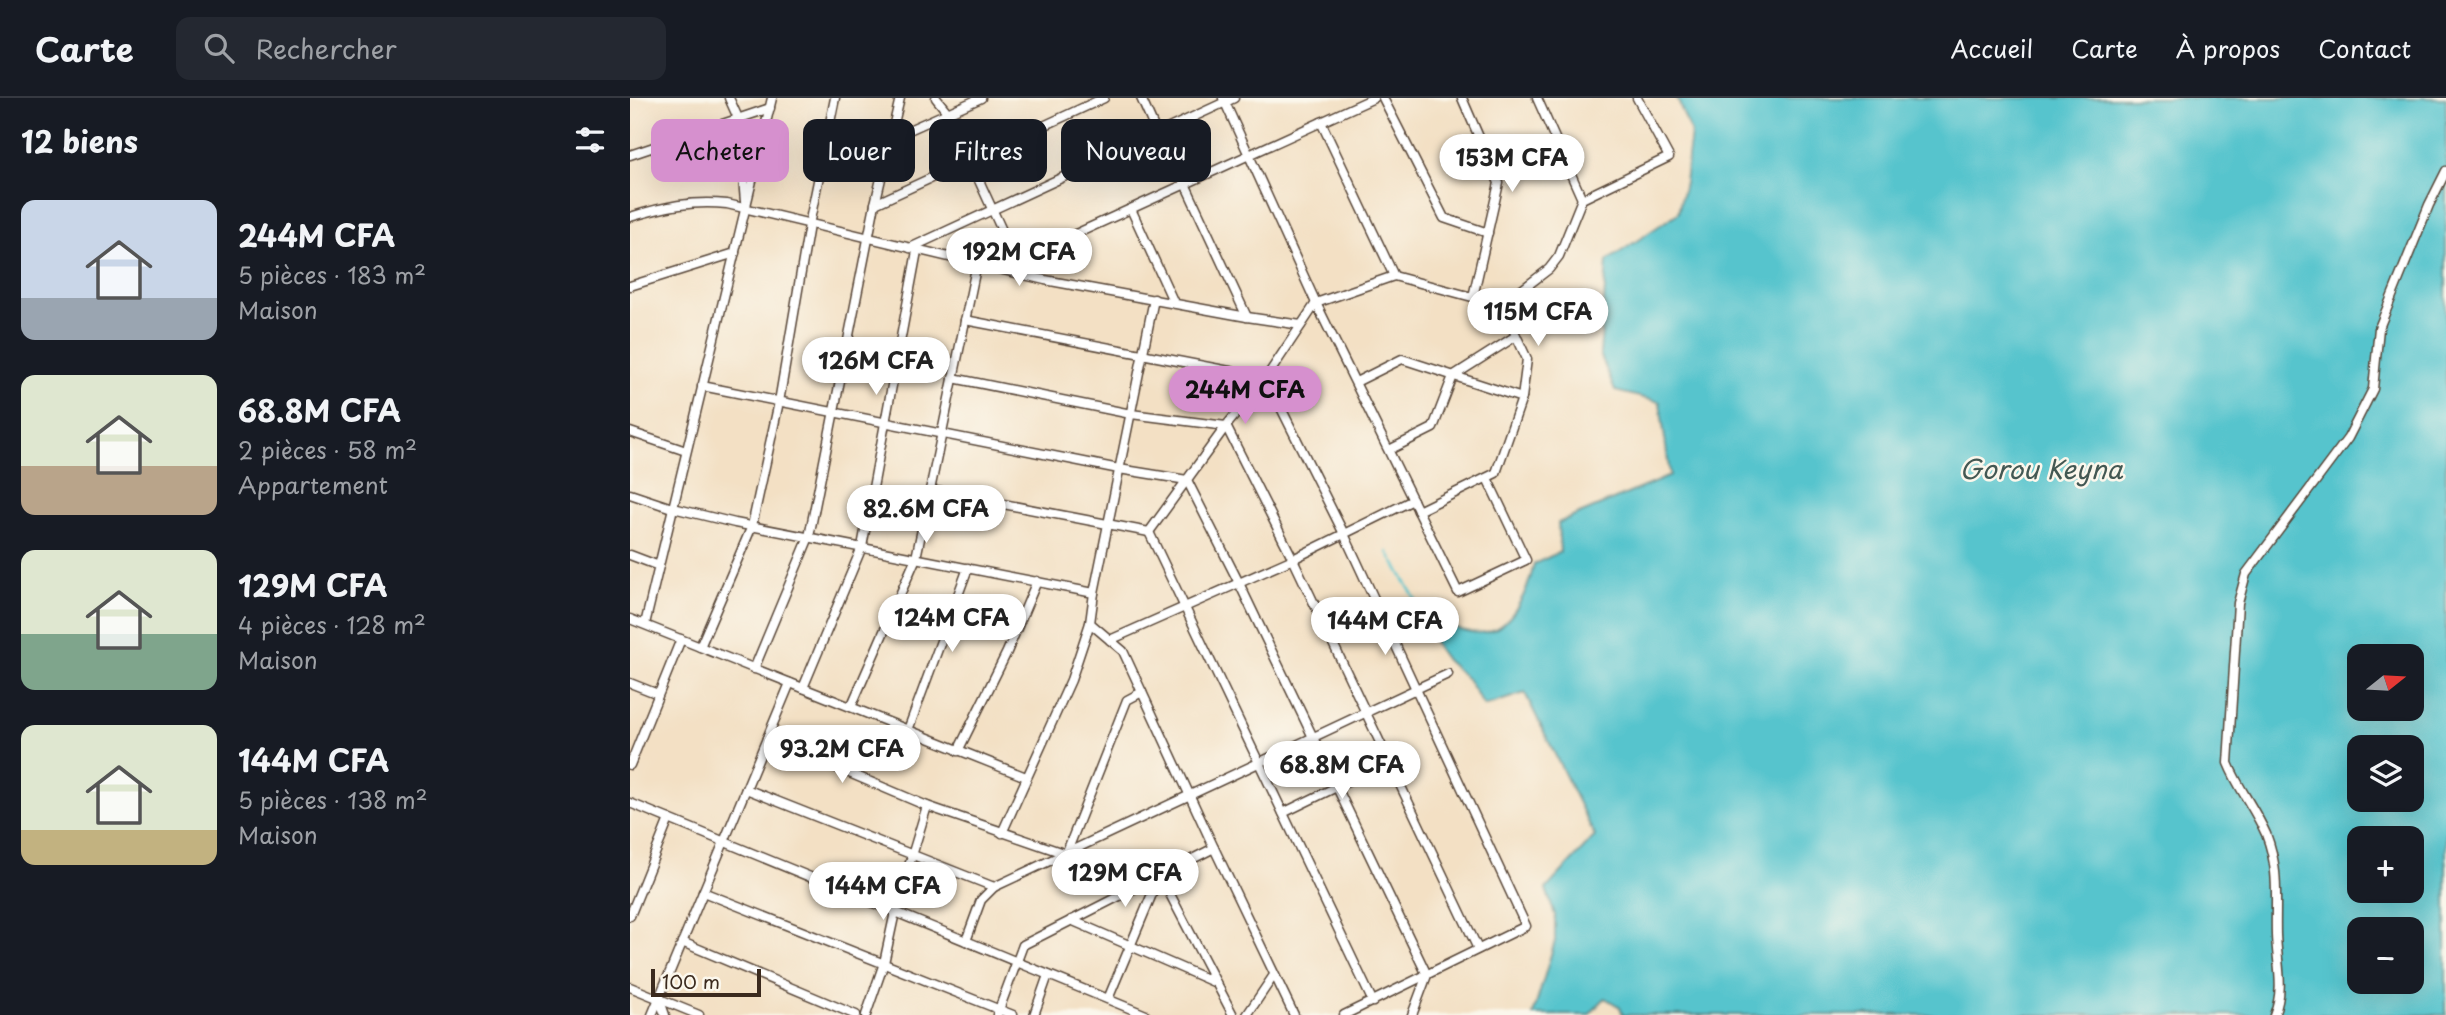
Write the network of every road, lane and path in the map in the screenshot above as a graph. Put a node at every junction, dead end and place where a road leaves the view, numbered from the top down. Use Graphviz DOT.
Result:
graph roads {
  1 [pos="729,98"];
  2 [pos="772,98"];
  3 [pos="835,98"];
  4 [pos="900,98"];
  5 [pos="936,98"];
  6 [pos="981,98"];
  7 [pos="1104,98"];
  8 [pos="1142,98"];
  9 [pos="1234,98"];
  10 [pos="1374,98"];
  11 [pos="1383,98"];
  12 [pos="1462,98"];
  13 [pos="1537,98"];
  14 [pos="1637,98"];
  15 [pos="1224,100"];
  16 [pos="770,108"];
  17 [pos="948,113"];
  18 [pos="738,118"];
  19 [pos="895,119"];
  20 [pos="951,119"];
  21 [pos="1152,119"];
  22 [pos="1187,119"];
  23 [pos="1321,122"];
  24 [pos="1047,124"];
  25 [pos="915,127"];
  26 [pos="630,155"];
  27 [pos="1248,155"];
  28 [pos="2446,171"];
  29 [pos="1061,178"];
  30 [pos="929,179"];
  31 [pos="880,182"];
  32 [pos="980,182"];
  33 [pos="1185,184"];
  34 [pos="1581,199"];
  35 [pos="875,204"];
  36 [pos="745,209"];
  37 [pos="1131,209"];
  38 [pos="993,210"];
  39 [pos="630,217"];
  40 [pos="808,225"];
  41 [pos="1488,233"];
  42 [pos="868,238"];
  43 [pos="913,250"];
  44 [pos="735,253"];
  45 [pos="1016,261"];
  46 [pos="977,263"];
  47 [pos="1000,269"];
  48 [pos="1394,276"];
  49 [pos="630,286"];
  50 [pos="1473,298"];
  51 [pos="1154,299"];
  52 [pos="1174,303"];
  53 [pos="1316,303"];
  54 [pos="1502,305"];
  55 [pos="1247,317"];
  56 [pos="965,320"];
  57 [pos="1301,325"];
  58 [pos="1516,336"];
  59 [pos="1143,353"];
  60 [pos="1453,376"];
  61 [pos="953,378"];
  62 [pos="1266,378"];
  63 [pos="1356,382"];
  64 [pos="702,386"];
  65 [pos="1522,398"];
  66 [pos="779,402"];
  67 [pos="833,413"];
  68 [pos="1131,414"];
  69 [pos="886,424"];
  70 [pos="1226,426"];
  71 [pos="630,432"];
  72 [pos="942,434"];
  73 [pos="1389,450"];
  74 [pos="687,451"];
  75 [pos="1119,469"];
  76 [pos="1487,478"];
  77 [pos="1187,480"];
  78 [pos="930,490"];
  79 [pos="630,494"];
  80 [pos="1413,500"];
  81 [pos="673,509"];
  82 [pos="1418,511"];
  83 [pos="1108,524"];
  84 [pos="752,526"];
  85 [pos="1149,532"];
  86 [pos="1343,534"];
  87 [pos="809,537"];
  88 [pos="862,547"];
  89 [pos="630,555"];
  90 [pos="916,558"];
  91 [pos="1293,559"];
  92 [pos="659,566"];
  93 [pos="968,568"];
  94 [pos="1037,581"];
  95 [pos="1239,583"];
  96 [pos="1094,593"];
  97 [pos="1185,608"];
  98 [pos="630,619"];
  99 [pos="1090,623"];
  100 [pos="645,625"];
  101 [pos="681,639"];
  102 [pos="1110,640"];
  103 [pos="700,647"];
  104 [pos="754,669"];
  105 [pos="1448,674"];
  106 [pos="630,683"];
  107 [pos="790,683"];
  108 [pos="803,688"];
  109 [pos="1416,689"];
  110 [pos="1142,692"];
  111 [pos="658,694"];
  112 [pos="851,707"];
  113 [pos="1365,714"];
  114 [pos="908,730"];
  115 [pos="767,738"];
  116 [pos="1314,738"];
  117 [pos="634,743"];
  118 [pos="958,751"];
  119 [pos="1388,762"];
  120 [pos="1260,764"];
  121 [pos="630,765"];
  122 [pos="1026,777"];
  123 [pos="1337,787"];
  124 [pos="746,789"];
  125 [pos="1189,796"];
  126 [pos="630,803"];
  127 [pos="927,806"];
  128 [pos="1283,813"];
  129 [pos="670,820"];
  130 [pos="1002,833"];
  131 [pos="724,842"];
  132 [pos="1214,848"];
  133 [pos="1066,854"];
  134 [pos="912,856"];
  135 [pos="1160,876"];
  136 [pos="995,887"];
  137 [pos="703,892"];
  138 [pos="895,912"];
  139 [pos="630,916"];
  140 [pos="1071,920"];
  141 [pos="965,941"];
  142 [pos="682,942"];
  143 [pos="1130,947"];
  144 [pos="1478,949"];
  145 [pos="1017,962"];
  146 [pos="884,963"];
  147 [pos="1048,975"];
  148 [pos="1274,975"];
  149 [pos="1427,975"];
  150 [pos="1216,983"];
  151 [pos="630,987"];
  152 [pos="659,999"];
  153 [pos="1108,999"];
  154 [pos="1373,1002"];
  155 [pos="998,1012"];
  156 [pos="1357,1012"];
  157 [pos="652,1015"];
  158 [pos="665,1015"];
  159 [pos="699,1015"];
  160 [pos="856,1015"];
  161 [pos="866,1015"];
  162 [pos="1013,1015"];
  163 [pos="1034,1015"];
  164 [pos="1146,1015"];
  165 [pos="1233,1015"];
  166 [pos="1247,1015"];
  167 [pos="1294,1015"];
  168 [pos="1344,1015"];
  169 [pos="1412,1015"];
  170 [pos="2274,1015"];
  1 -- 18 [label="street"];
  2 -- 16 [label="street"];
  3 -- 40 [label="street"];
  4 -- 19 [label="street"];
  5 -- 17 [label="street"];
  6 -- 17 [label="street"];
  7 -- 24 [label="street"];
  8 -- 21 [label="street"];
  9 -- 15 [label="street"];
  10 -- 23 [label="street"];
  11 -- 41 [label="street"];
  12 -- 41 [label="street"];
  13 -- 34 [label="street"];
  14 -- 34 [label="street"];
  15 -- 22 [label="street"];
  15 -- 27 [label="street"];
  16 -- 18 [label="street"];
  16 -- 36 [label="street"];
  17 -- 20 [label="street"];
  17 -- 25 [label="street"];
  18 -- 26 [label="street"];
  18 -- 36 [label="street"];
  23 -- 27 [label="street"];
  23 -- 48 [label="street"];
  27 -- 33 [label="street"];
  27 -- 53 [label="street"];
  28 -- 170 [label="street"];
  29 -- 38 [label="street"];
  30 -- 35 [label="street"];
  31 -- 35 [label="street"];
  32 -- 38 [label="street"];
  33 -- 37 [label="street"];
  33 -- 55 [label="street"];
  34 -- 54 [label="street"];
  35 -- 42 [label="street"];
  36 -- 39 [label="street"];
  36 -- 40 [label="street"];
  36 -- 44 [label="street"];
  37 -- 45 [label="street"];
  37 -- 52 [label="street"];
  38 -- 43 [label="street"];
  38 -- 45 [label="street"];
  40 -- 42 [label="street"];
  40 -- 66 [label="street"];
  41 -- 50 [label="street"];
  42 -- 43 [label="street"];
  42 -- 67 [label="street"];
  43 -- 46 [label="street"];
  43 -- 69 [label="street"];
  44 -- 49 [label="street"];
  44 -- 64 [label="street"];
  45 -- 47 [label="street"];
  46 -- 47 [label="street"];
  46 -- 56 [label="street"];
  47 -- 51 [label="street"];
  48 -- 50 [label="street"];
  48 -- 53 [label="street"];
  50 -- 54 [label="street"];
  51 -- 52 [label="street"];
  51 -- 59 [label="street"];
  52 -- 55 [label="street"];
  53 -- 57 [label="street"];
  53 -- 63 [label="street"];
  54 -- 58 [label="street"];
  55 -- 57 [label="street"];
  56 -- 59 [label="street"];
  56 -- 61 [label="street"];
  57 -- 62 [label="street"];
  58 -- 60 [label="street"];
  58 -- 65 [label="street"];
  59 -- 62 [label="street"];
  59 -- 68 [label="street"];
  60 -- 63 [label="street"];
  60 -- 65 [label="street"];
  60 -- 73 [label="street"];
  61 -- 68 [label="street"];
  61 -- 72 [label="street"];
  62 -- 70 [label="street"];
  62 -- 86 [label="street"];
  63 -- 73 [label="street"];
  64 -- 66 [label="street"];
  64 -- 74 [label="street"];
  65 -- 76 [label="street"];
  66 -- 67 [label="street"];
  66 -- 84 [label="street"];
  67 -- 69 [label="street"];
  67 -- 87 [label="street"];
  68 -- 70 [label="street"];
  68 -- 75 [label="street"];
  69 -- 72 [label="street"];
  69 -- 88 [label="street"];
  70 -- 77 [label="street"];
  70 -- 91 [label="street"];
  71 -- 74 [label="street"];
  72 -- 75 [label="street"];
  72 -- 78 [label="street"];
  73 -- 80 [label="street"];
  74 -- 81 [label="street"];
  75 -- 77 [label="street"];
  75 -- 83 [label="street"];
  76 -- 82 [label="street"];
  76 -- 82 [label="street"];
  77 -- 85 [label="street"];
  77 -- 95 [label="street"];
  78 -- 83 [label="street"];
  78 -- 90 [label="street"];
  79 -- 81 [label="street"];
  80 -- 82 [label="street"];
  80 -- 86 [label="street"];
  81 -- 84 [label="street"];
  81 -- 92 [label="street"];
  83 -- 85 [label="street"];
  83 -- 96 [label="street"];
  84 -- 87 [label="street"];
  84 -- 103 [label="street"];
  85 -- 97 [label="street"];
  86 -- 91 [label="street"];
  86 -- 109 [label="street"];
  87 -- 88 [label="street"];
  87 -- 104 [label="street"];
  88 -- 90 [label="street"];
  88 -- 108 [label="street"];
  89 -- 92 [label="street"];
  90 -- 93 [label="street"];
  90 -- 112 [label="street"];
  91 -- 95 [label="street"];
  91 -- 113 [label="street"];
  92 -- 100 [label="street"];
  93 -- 94 [label="street"];
  93 -- 114 [label="street"];
  94 -- 96 [label="street"];
  94 -- 118 [label="street"];
  95 -- 97 [label="street"];
  95 -- 116 [label="street"];
  96 -- 99 [label="street"];
  97 -- 102 [label="street"];
  97 -- 120 [label="street"];
  98 -- 100 [label="street"];
  99 -- 102 [label="street"];
  99 -- 122 [label="street"];
  100 -- 101 [label="street"];
  101 -- 103 [label="street"];
  101 -- 111 [label="street"];
  102 -- 110 [label="street"];
  103 -- 104 [label="street"];
  104 -- 107 [label="street"];
  105 -- 109 [label="street"];
  106 -- 111 [label="street"];
  107 -- 108 [label="street"];
  107 -- 115 [label="street"];
  108 -- 112 [label="street"];
  109 -- 113 [label="street"];
  109 -- 144 [label="street"];
  110 -- 125 [label="street"];
  110 -- 133 [label="street"];
  111 -- 117 [label="street"];
  112 -- 114 [label="street"];
  113 -- 116 [label="street"];
  113 -- 119 [label="street"];
  114 -- 118 [label="street"];
  115 -- 124 [label="street"];
  115 -- 127 [label="street"];
  116 -- 120 [label="street"];
  116 -- 123 [label="street"];
  117 -- 121 [label="street"];
  118 -- 122 [label="street"];
  119 -- 123 [label="street"];
  119 -- 144 [label="street"];
  120 -- 125 [label="street"];
  120 -- 128 [label="street"];
  122 -- 130 [label="street"];
  123 -- 128 [label="street"];
  123 -- 149 [label="street"];
  124 -- 131 [label="street"];
  124 -- 134 [label="street"];
  125 -- 132 [label="street"];
  125 -- 133 [label="street"];
  126 -- 129 [label="street"];
  127 -- 130 [label="street"];
  127 -- 134 [label="street"];
  128 -- 154 [label="street"];
  129 -- 131 [label="street"];
  129 -- 139 [label="street"];
  130 -- 133 [label="street"];
  131 -- 137 [label="street"];
  131 -- 138 [label="street"];
  132 -- 135 [label="street"];
  132 -- 148 [label="street"];
  133 -- 136 [label="street"];
  134 -- 136 [label="street"];
  134 -- 138 [label="street"];
  135 -- 140 [label="street"];
  135 -- 143 [label="street"];
  135 -- 150 [label="street"];
  136 -- 141 [label="street"];
  137 -- 142 [label="street"];
  137 -- 146 [label="street"];
  138 -- 141 [label="street"];
  138 -- 146 [label="street"];
  140 -- 143 [label="street"];
  140 -- 145 [label="street"];
  141 -- 145 [label="street"];
  142 -- 152 [label="street"];
  142 -- 160 [label="street"];
  143 -- 150 [label="street"];
  143 -- 153 [label="street"];
  144 -- 149 [label="street"];
  145 -- 147 [label="street"];
  145 -- 155 [label="street"];
  146 -- 155 [label="street"];
  146 -- 161 [label="street"];
  147 -- 153 [label="street"];
  147 -- 163 [label="street"];
  148 -- 166 [label="street"];
  148 -- 167 [label="street"];
  149 -- 154 [label="street"];
  149 -- 169 [label="street"];
  150 -- 165 [label="street"];
  151 -- 152 [label="street"];
  152 -- 157 [label="street"];
  152 -- 158 [label="street"];
  152 -- 159 [label="street"];
  153 -- 164 [label="street"];
  154 -- 156 [label="street"];
  155 -- 162 [label="street"];
  156 -- 168 [label="street"];
}
